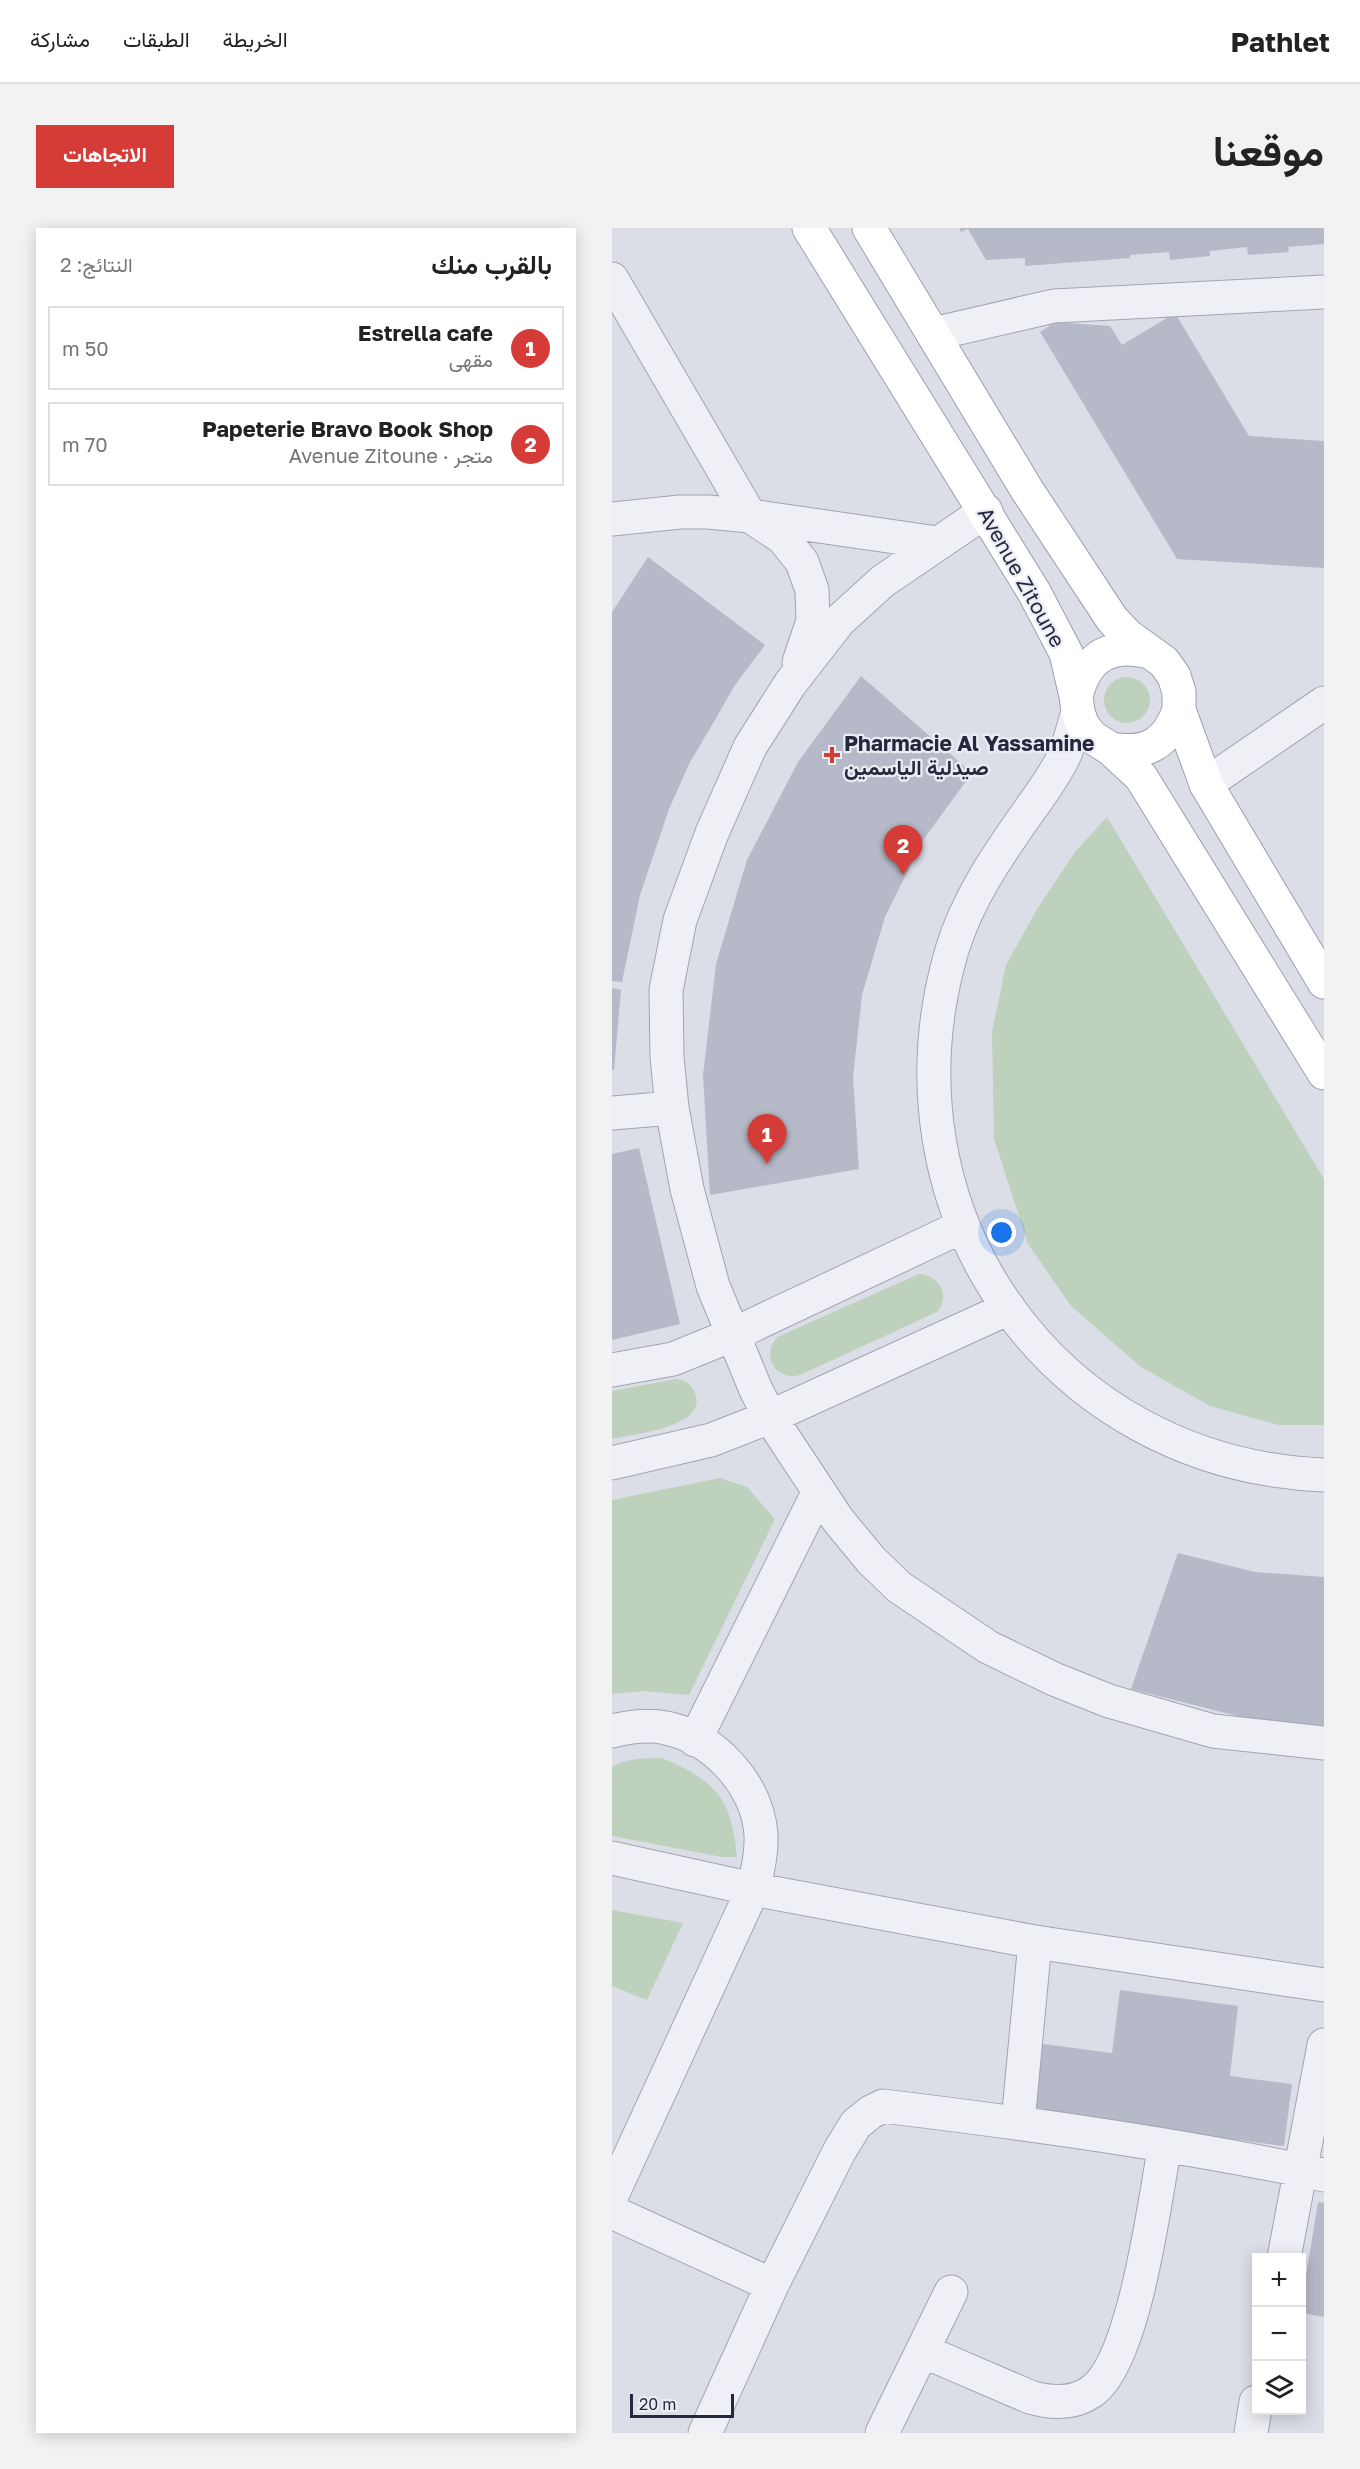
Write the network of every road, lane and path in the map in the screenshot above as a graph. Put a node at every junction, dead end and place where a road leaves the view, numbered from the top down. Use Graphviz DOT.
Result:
graph roads {
  1 [pos="809,228"];
  2 [pos="869,228"];
  3 [pos="612,279"];
  4 [pos="1324,292"];
  5 [pos="933,334"];
  6 [pos="986,511"];
  7 [pos="750,516"];
  8 [pos="612,519"];
  9 [pos="937,543"];
  10 [pos="1150,652"];
  11 [pos="790,684"];
  12 [pos="1324,703"];
  13 [pos="1077,704"];
  14 [pos="1179,710"];
  15 [pos="1108,747"];
  16 [pos="1052,779"];
  17 [pos="1206,784"];
  18 [pos="1324,982"];
  19 [pos="1324,1073"];
  20 [pos="672,1108"];
  21 [pos="612,1113"];
  22 [pos="963,1226"];
  23 [pos="1009,1308"];
  24 [pos="732,1335"];
  25 [pos="612,1370"];
  26 [pos="770,1417"];
  27 [pos="612,1463"];
  28 [pos="1324,1475"];
  29 [pos="818,1493"];
  30 [pos="612,1731"];
  31 [pos="695,1740"];
  32 [pos="1324,1743"];
  33 [pos="612,1858"];
  34 [pos="753,1889"];
  35 [pos="1035,1942"];
  36 [pos="1324,1985"];
  37 [pos="1324,2045"];
  38 [pos="1018,2122"];
  39 [pos="1165,2145"];
  40 [pos="1312,2172"];
  41 [pos="612,2195"];
  42 [pos="612,2212"];
  43 [pos="1286,2253"];
  44 [pos="772,2285"];
  45 [pos="951,2292"];
  46 [pos="923,2350"];
  47 [pos="1254,2415"];
  48 [pos="712,2431"];
  49 [pos="882,2433"];
  50 [pos="1251,2433"];
  1 -- 6 [label="main road, Avenue Zitoune"];
  2 -- 5 [label="main road"];
  3 -- 7 [label="street"];
  4 -- 5 [label="street"];
  5 -- 10 [label="main road"];
  6 -- 9 [label="street"];
  6 -- 13 [label="main road, Avenue Zitoune"];
  7 -- 8 [label="street"];
  7 -- 9 [label="street"];
  7 -- 11 [label="street"];
  9 -- 11 [label="street"];
  10 -- 13 [label="main road"];
  10 -- 14 [label="main road"];
  11 -- 20 [label="street"];
  12 -- 17 [label="street"];
  13 -- 15 [label="main road, Avenue Zitoune"];
  13 -- 16 [label="street"];
  14 -- 15 [label="main road"];
  14 -- 17 [label="main road"];
  15 -- 16 [label="street"];
  15 -- 19 [label="main road, Avenue Zitoune"];
  16 -- 22 [label="street"];
  17 -- 18 [label="main road"];
  20 -- 21 [label="street"];
  20 -- 24 [label="street"];
  22 -- 23 [label="street"];
  22 -- 24 [label="street"];
  23 -- 26 [label="street"];
  23 -- 28 [label="street"];
  24 -- 25 [label="street"];
  24 -- 26 [label="street"];
  26 -- 27 [label="street"];
  26 -- 29 [label="street"];
  29 -- 31 [label="street"];
  29 -- 32 [label="street"];
  30 -- 31 [label="street"];
  31 -- 34 [label="street"];
  33 -- 34 [label="street"];
  34 -- 35 [label="street"];
  34 -- 41 [label="street"];
  35 -- 36 [label="street"];
  35 -- 38 [label="street"];
  37 -- 40 [label="street"];
  38 -- 39 [label="street"];
  38 -- 44 [label="street"];
  39 -- 40 [label="street"];
  39 -- 46 [label="street"];
  40 -- 43 [label="street"];
  42 -- 44 [label="street"];
  44 -- 48 [label="street"];
  45 -- 46 [label="street"];
  46 -- 49 [label="street"];
  47 -- 50 [label="street"];
}
